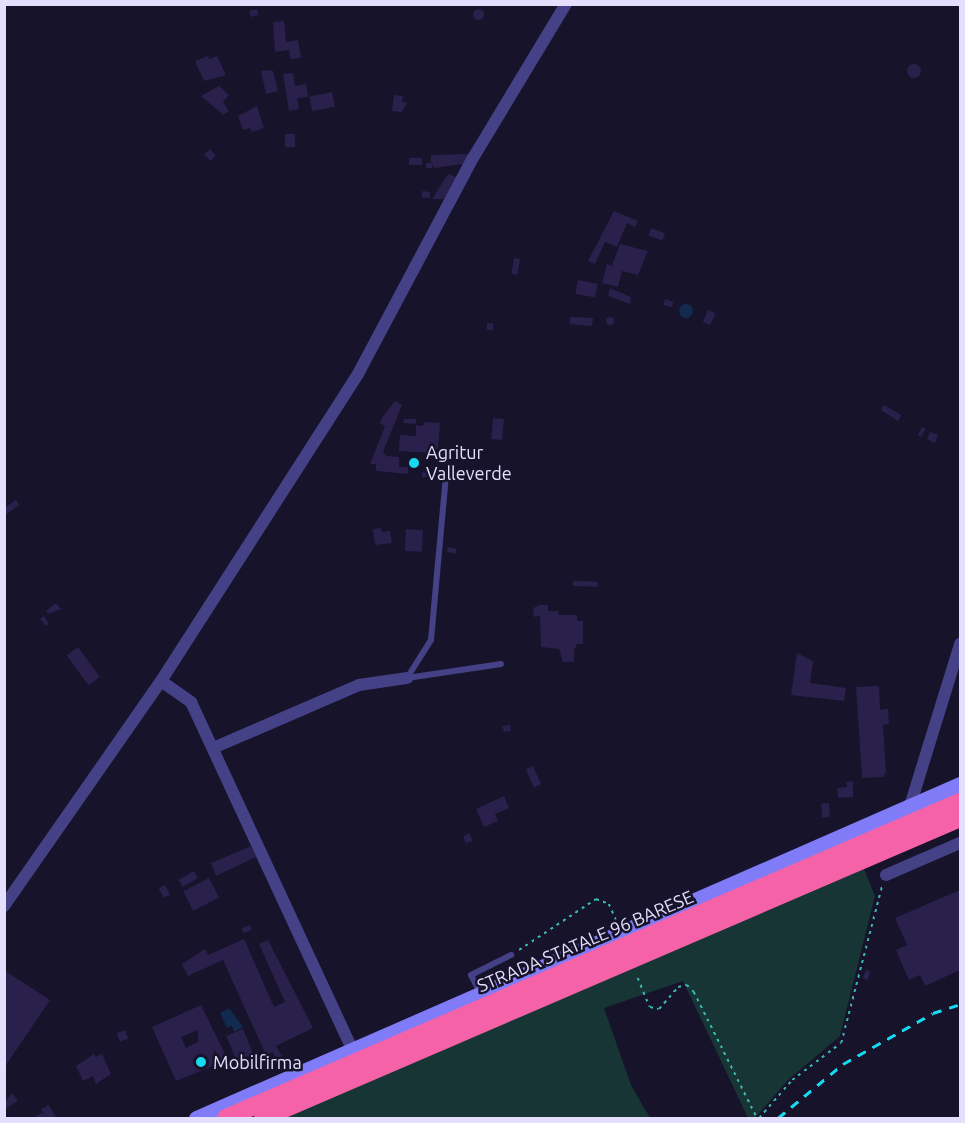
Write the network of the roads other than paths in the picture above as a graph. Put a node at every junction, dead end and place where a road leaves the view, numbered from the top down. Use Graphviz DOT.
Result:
graph roads {
  1 [pos="566,4"];
  2 [pos="446,476"];
  3 [pos="960,644"];
  4 [pos="501,664"];
  5 [pos="406,678"];
  6 [pos="161,681"];
  7 [pos="213,748"];
  8 [pos="960,784"];
  9 [pos="960,802"];
  10 [pos="910,806"];
  11 [pos="960,818"];
  12 [pos="960,843"];
  13 [pos="885,875"];
  14 [pos="4,906"];
  15 [pos="511,955"];
  16 [pos="481,994"];
  17 [pos="353,1051"];
  18 [pos="196,1119"];
  19 [pos="226,1119"];
  20 [pos="263,1119"];
  1 -- 6 [label="street"];
  2 -- 5 [label="lane"];
  3 -- 10 [label="street"];
  4 -- 5 [label="lane"];
  5 -- 7 [label="street"];
  6 -- 7 [label="street"];
  6 -- 14 [label="street"];
  7 -- 17 [label="street"];
  8 -- 10 [label="street"];
  9 -- 19 [label="highway, STRADA STATALE 96 BARESE"];
  10 -- 16 [label="street"];
  11 -- 20 [label="highway, STRADA STATALE 96 BARESE"];
  12 -- 13 [label="street"];
  15 -- 16 [label="lane"];
  16 -- 17 [label="street"];
  17 -- 18 [label="street"];
}
